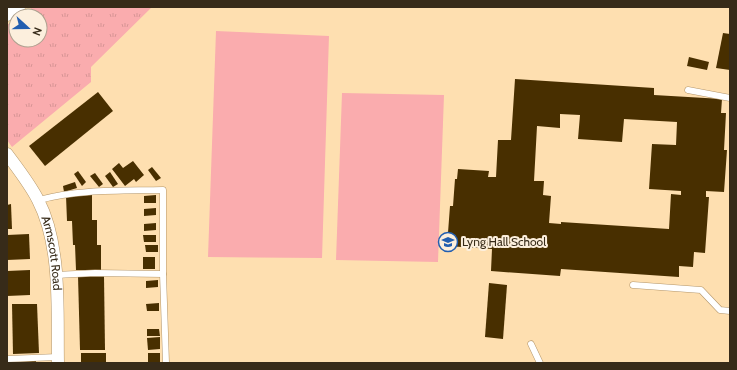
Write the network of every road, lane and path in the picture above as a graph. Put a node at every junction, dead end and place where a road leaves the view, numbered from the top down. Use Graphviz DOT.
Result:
graph roads {
  1 [pos="19,7"];
  2 [pos="7,15"];
  3 [pos="688,90"];
  4 [pos="730,98"];
  5 [pos="7,154"];
  6 [pos="38,200"];
  7 [pos="163,274"];
  8 [pos="56,275"];
  9 [pos="633,285"];
  10 [pos="730,311"];
  11 [pos="531,344"];
  12 [pos="7,358"];
  13 [pos="58,360"];
  14 [pos="166,363"];
  15 [pos="540,363"];
  1 -- 2 [label="street"];
  3 -- 4 [label="lane"];
  5 -- 6 [label="street, Armscott Road"];
  6 -- 7 [label="lane"];
  6 -- 8 [label="street, Armscott Road"];
  7 -- 8 [label="lane"];
  7 -- 14 [label="lane"];
  8 -- 13 [label="street, Armscott Road"];
  9 -- 10 [label="lane"];
  11 -- 15 [label="lane"];
  12 -- 13 [label="lane"];
}
